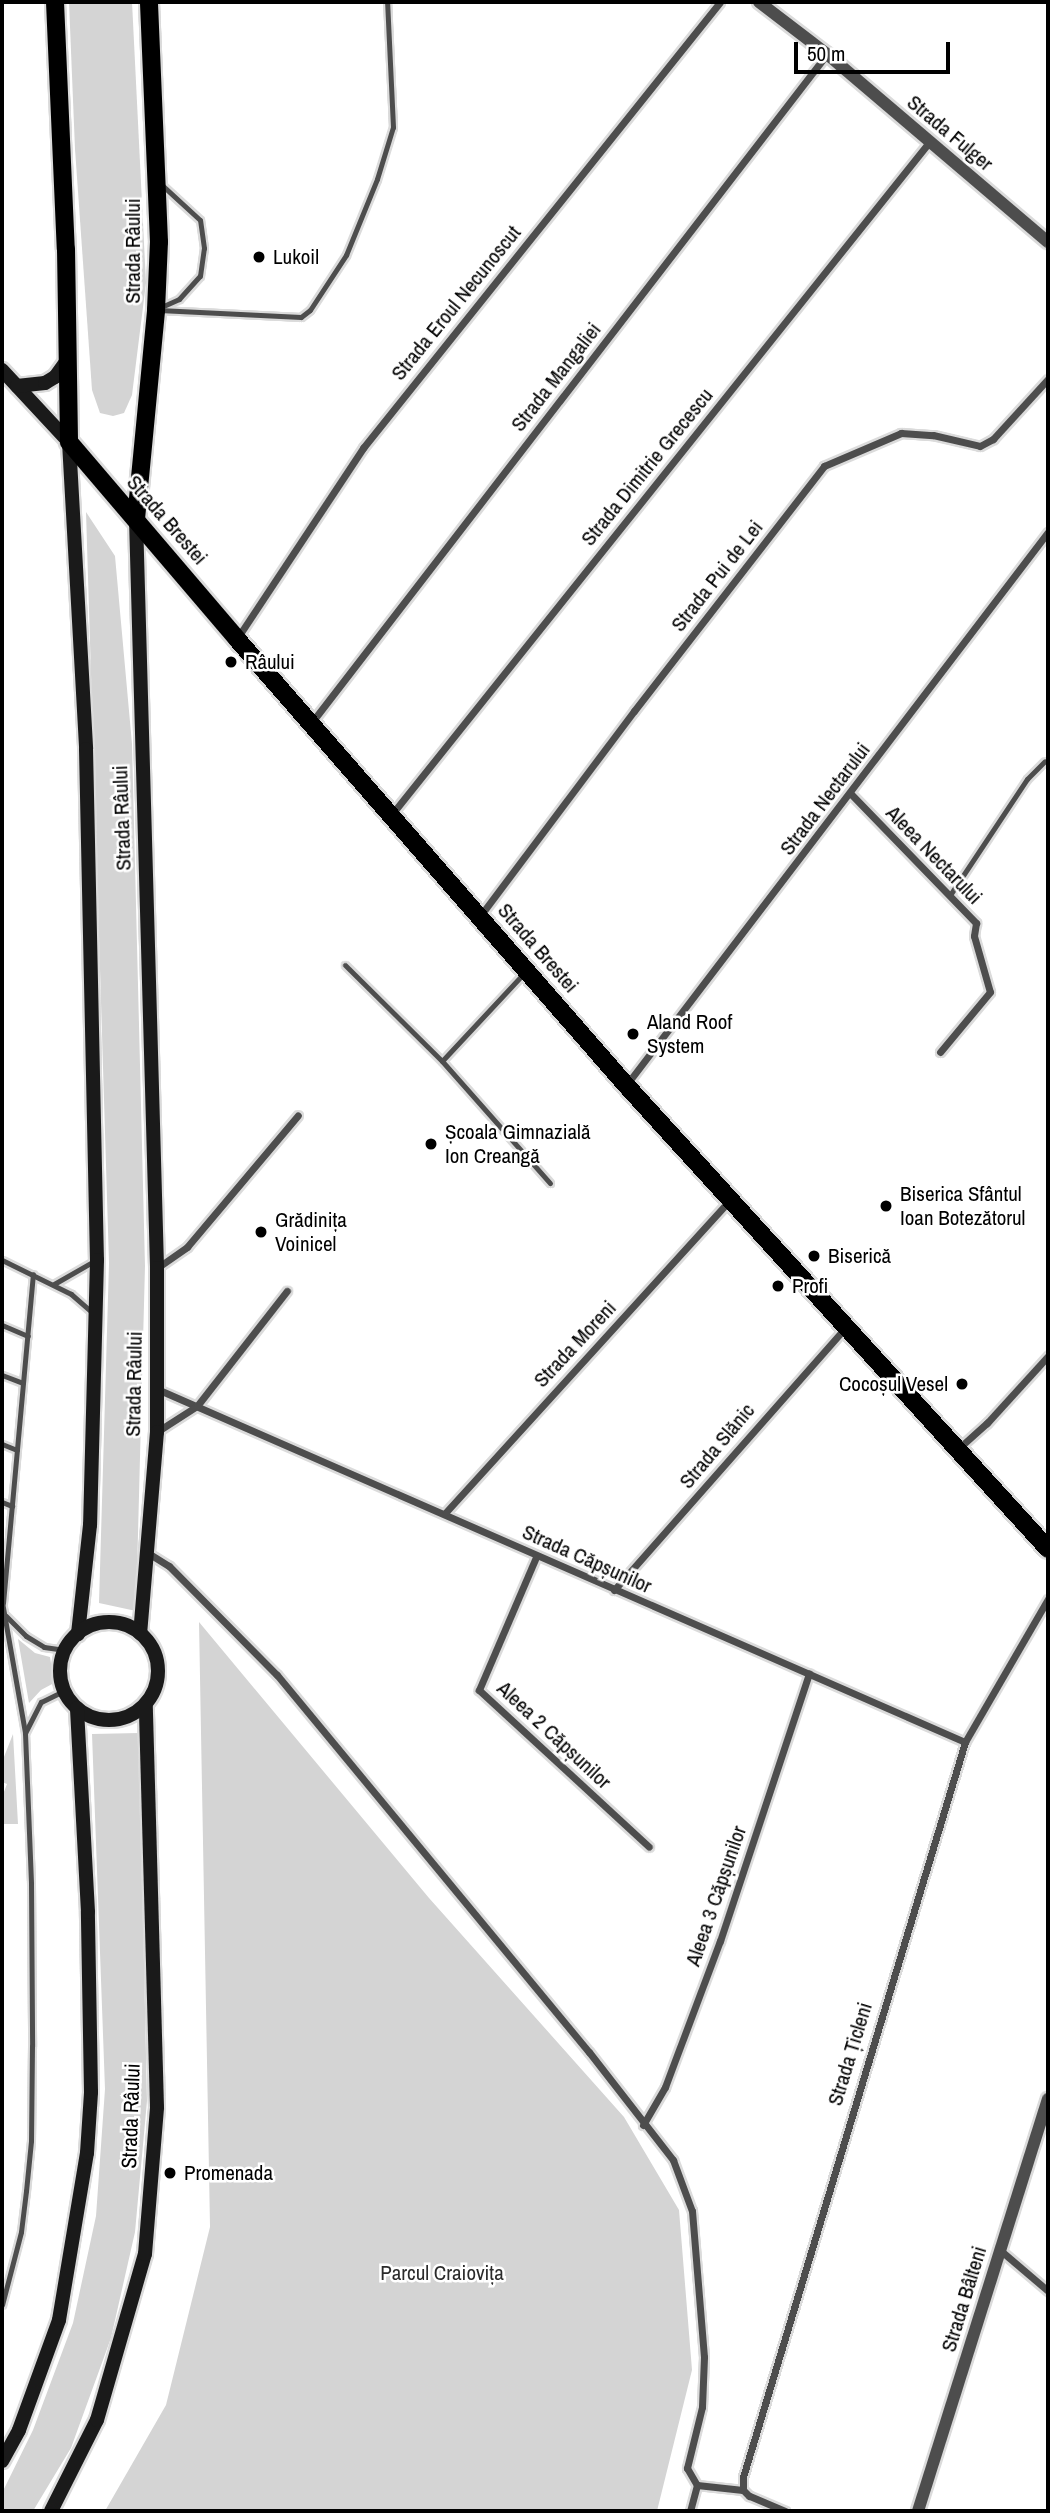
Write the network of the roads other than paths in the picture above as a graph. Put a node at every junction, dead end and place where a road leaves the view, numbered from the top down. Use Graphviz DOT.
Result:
graph roads {
  1 [pos="55,2"];
  2 [pos="149,2"];
  3 [pos="387,2"];
  4 [pos="720,2"];
  5 [pos="759,2"];
  6 [pos="827,54"];
  7 [pos="930,141"];
  8 [pos="155,180"];
  9 [pos="1048,242"];
  10 [pos="156,310"];
  11 [pos="70,354"];
  12 [pos="2,370"];
  13 [pos="1048,379"];
  14 [pos="17,386"];
  15 [pos="69,442"];
  16 [pos="136,519"];
  17 [pos="1048,533"];
  18 [pos="237,639"];
  19 [pos="312,722"];
  20 [pos="1045,761"];
  21 [pos="851,794"];
  22 [pos="392,814"];
  23 [pos="950,895"];
  24 [pos="480,916"];
  25 [pos="345,965"];
  26 [pos="526,971"];
  27 [pos="940,1052"];
  28 [pos="442,1062"];
  29 [pos="626,1085"];
  30 [pos="298,1115"];
  31 [pos="550,1183"];
  32 [pos="730,1199"];
  33 [pos="2,1260"];
  34 [pos="97,1260"];
  35 [pos="157,1268"];
  36 [pos="33,1274"];
  37 [pos="54,1284"];
  38 [pos="287,1291"];
  39 [pos="95,1314"];
  40 [pos="2,1325"];
  41 [pos="847,1325"];
  42 [pos="28,1336"];
  43 [pos="1048,1356"];
  44 [pos="2,1375"];
  45 [pos="23,1383"];
  46 [pos="157,1388"];
  47 [pos="197,1406"];
  48 [pos="157,1432"];
  49 [pos="2,1444"];
  50 [pos="959,1448"];
  51 [pos="17,1450"];
  52 [pos="2,1502"];
  53 [pos="12,1506"];
  54 [pos="446,1512"];
  55 [pos="1048,1549"];
  56 [pos="148,1553"];
  57 [pos="536,1556"];
  58 [pos="614,1590"];
  59 [pos="1048,1599"];
  60 [pos="2,1604"];
  61 [pos="6,1616"];
  62 [pos="78,1633"];
  63 [pos="140,1633"];
  64 [pos="65,1650"];
  65 [pos="809,1673"];
  66 [pos="64,1691"];
  67 [pos="146,1704"];
  68 [pos="77,1708"];
  69 [pos="25,1733"];
  70 [pos="965,1742"];
  71 [pos="649,1847"];
  72 [pos="1048,2099"];
  73 [pos="643,2125"];
  74 [pos="1000,2250"];
  75 [pos="1048,2291"];
  76 [pos="2,2305"];
  77 [pos="2,2461"];
  78 [pos="697,2485"];
  79 [pos="743,2490"];
  80 [pos="51,2511"];
  81 [pos="690,2511"];
  82 [pos="785,2511"];
  83 [pos="918,2511"];
  1 -- 11 [label="main road, Strada Râului"];
  2 -- 8 [label="main road, Strada Râului"];
  3 -- 10 [label="lane"];
  4 -- 18 [label="street, Strada Eroul Necunoscut"];
  5 -- 6 [label="street, Strada Fulger"];
  6 -- 7 [label="street, Strada Fulger"];
  6 -- 19 [label="street, Strada Mangaliei"];
  7 -- 9 [label="street, Strada Fulger"];
  7 -- 22 [label="street, Strada Dimitrie Grecescu"];
  8 -- 10 [label="main road, Strada Râului"];
  8 -- 10 [label="lane"];
  10 -- 16 [label="main road, Strada Râului"];
  11 -- 14 [label="main road"];
  11 -- 15 [label="main road, Strada Râului"];
  12 -- 14 [label="main road, Strada Brestei"];
  13 -- 24 [label="street, Strada Pui de Lei"];
  14 -- 15 [label="main road, Strada Brestei"];
  15 -- 16 [label="main road, Strada Brestei"];
  15 -- 34 [label="main road, Strada Râului"];
  16 -- 18 [label="main road, Strada Brestei"];
  16 -- 35 [label="main road, Strada Râului"];
  17 -- 21 [label="street, Strada Nectarului"];
  18 -- 19 [label="main road, Strada Brestei"];
  19 -- 22 [label="main road, Strada Brestei"];
  20 -- 23 [label="lane"];
  21 -- 23 [label="street, Aleea Nectarului"];
  21 -- 29 [label="street, Strada Nectarului"];
  22 -- 24 [label="main road, Strada Brestei"];
  23 -- 27 [label="street, Aleea Nectarului"];
  24 -- 26 [label="main road, Strada Brestei"];
  25 -- 28 [label="lane"];
  26 -- 28 [label="lane"];
  26 -- 29 [label="main road, Strada Brestei"];
  28 -- 31 [label="lane"];
  29 -- 32 [label="main road, Strada Brestei"];
  30 -- 35 [label="street"];
  32 -- 41 [label="main road, Strada Brestei"];
  32 -- 54 [label="street, Strada Moreni"];
  33 -- 36 [label="lane"];
  34 -- 37 [label="lane"];
  34 -- 39 [label="main road, Strada Râului"];
  35 -- 46 [label="main road, Strada Râului"];
  36 -- 37 [label="lane"];
  36 -- 42 [label="lane"];
  37 -- 39 [label="lane"];
  38 -- 47 [label="street"];
  39 -- 62 [label="main road, Strada Râului"];
  40 -- 42 [label="lane"];
  41 -- 50 [label="main road, Strada Brestei"];
  41 -- 58 [label="street, Strada Slănic"];
  42 -- 45 [label="lane"];
  43 -- 50 [label="street"];
  44 -- 45 [label="lane"];
  45 -- 51 [label="lane"];
  46 -- 47 [label="street, Strada Căpșunilor"];
  46 -- 48 [label="main road, Strada Râului"];
  47 -- 48 [label="street"];
  47 -- 54 [label="street, Strada Căpșunilor"];
  48 -- 56 [label="main road, Strada Râului"];
  49 -- 51 [label="lane"];
  50 -- 55 [label="main road, Strada Brestei"];
  51 -- 53 [label="lane"];
  52 -- 53 [label="lane"];
  53 -- 60 [label="lane"];
  54 -- 57 [label="street, Strada Căpșunilor"];
  56 -- 63 [label="main road, Strada Râului"];
  56 -- 73 [label="street"];
  57 -- 58 [label="street, Strada Căpșunilor"];
  57 -- 71 [label="street, Aleea 2 Căpșunilor"];
  58 -- 65 [label="street, Strada Căpșunilor"];
  59 -- 70 [label="street, Strada Țicleni"];
  60 -- 61 [label="lane"];
  61 -- 64 [label="lane"];
  61 -- 69 [label="lane"];
  62 -- 63 [label="main road"];
  62 -- 64 [label="main road"];
  63 -- 67 [label="main road, Strada Râului"];
  64 -- 66 [label="main road"];
  65 -- 70 [label="street, Strada Căpșunilor"];
  65 -- 73 [label="street, Aleea 3 Căpșunilor"];
  66 -- 68 [label="main road"];
  66 -- 69 [label="lane"];
  67 -- 68 [label="main road"];
  67 -- 80 [label="main road, Strada Râului"];
  68 -- 77 [label="main road, Strada Râului"];
  69 -- 76 [label="lane"];
  70 -- 79 [label="street, Strada Țicleni"];
  72 -- 74 [label="street, Strada Bâlteni"];
  73 -- 78 [label="street"];
  74 -- 75 [label="street"];
  74 -- 83 [label="street, Strada Bâlteni"];
  78 -- 79 [label="street"];
  78 -- 81 [label="street"];
  79 -- 82 [label="street"];
}
